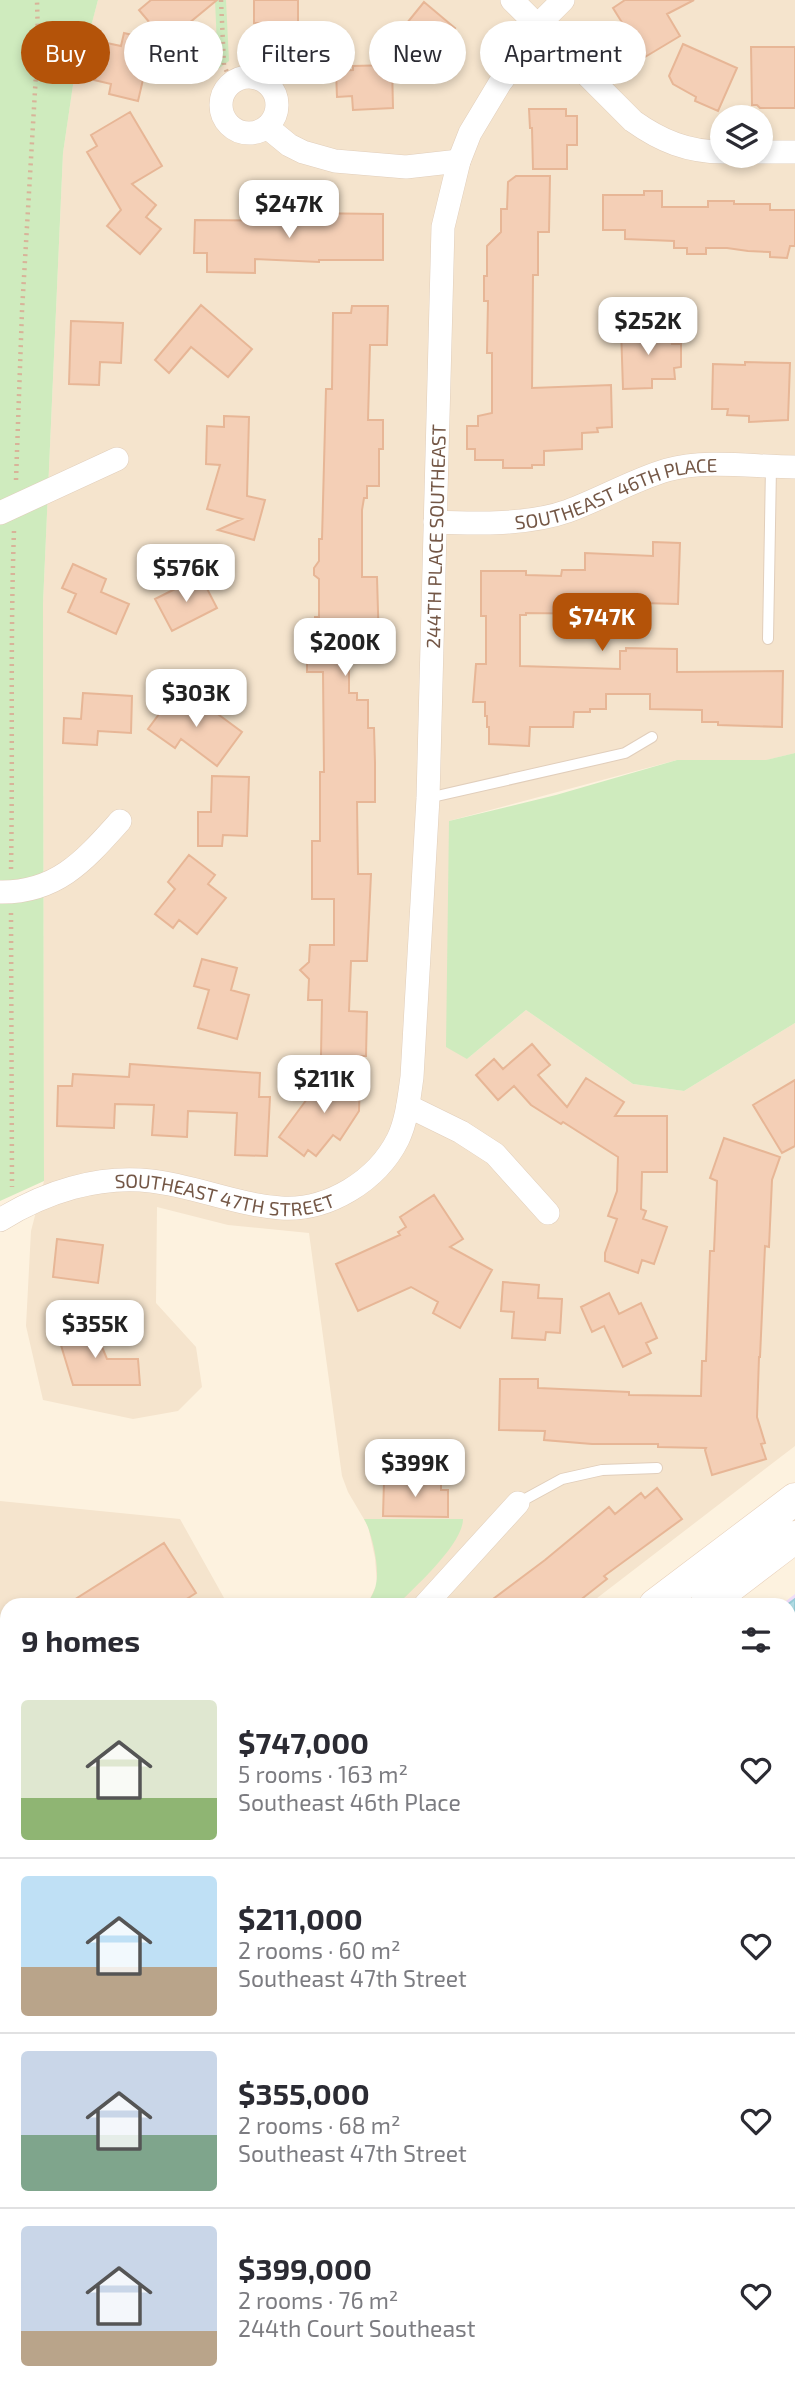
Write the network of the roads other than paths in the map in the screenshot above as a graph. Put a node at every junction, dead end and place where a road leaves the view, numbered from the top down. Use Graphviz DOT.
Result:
graph roads {
  1 [pos="512,0"];
  2 [pos="563,0"];
  3 [pos="535,21"];
  4 [pos="541,21"];
  5 [pos="500,84"];
  6 [pos="596,84"];
  7 [pos="267,127"];
  8 [pos="710,152"];
  9 [pos="773,152"];
  10 [pos="795,152"];
  11 [pos="459,160"];
  12 [pos="117,459"];
  13 [pos="771,467"];
  14 [pos="795,467"];
  15 [pos="7,509"];
  16 [pos="435,522"];
  17 [pos="768,639"];
  18 [pos="652,737"];
  19 [pos="428,798"];
  20 [pos="120,821"];
  21 [pos="5,892"];
  22 [pos="408,1106"];
  23 [pos="548,1213"];
  24 [pos="6,1216"];
  25 [pos="657,1468"];
  26 [pos="795,1499"];
  27 [pos="518,1503"];
  28 [pos="795,1537"];
  29 [pos="431,1598"];
  30 [pos="664,1598"];
  31 [pos="715,1598"];
  1 -- 3 [label="street"];
  2 -- 4 [label="street, 244TH PLACE SOUTHEAST"];
  5 -- 11 [label="street, 244TH PLACE SOUTHEAST"];
  6 -- 8 [label="street"];
  7 -- 7 [label="street"];
  7 -- 11 [label="street"];
  9 -- 10 [label="street"];
  11 -- 16 [label="street, 244TH PLACE SOUTHEAST"];
  12 -- 15 [label="street"];
  13 -- 14 [label="street, SOUTHEAST 46TH PLACE"];
  13 -- 16 [label="street, SOUTHEAST 46TH PLACE"];
  13 -- 17 [label="lane"];
  16 -- 19 [label="street, 244TH PLACE SOUTHEAST"];
  18 -- 19 [label="lane"];
  19 -- 22 [label="street, 244TH PLACE SOUTHEAST"];
  20 -- 21 [label="street"];
  22 -- 23 [label="street"];
  22 -- 24 [label="street, SOUTHEAST 47TH STREET"];
  25 -- 27 [label="lane"];
  26 -- 30 [label="street"];
  27 -- 29 [label="street"];
  28 -- 31 [label="street"];
}
